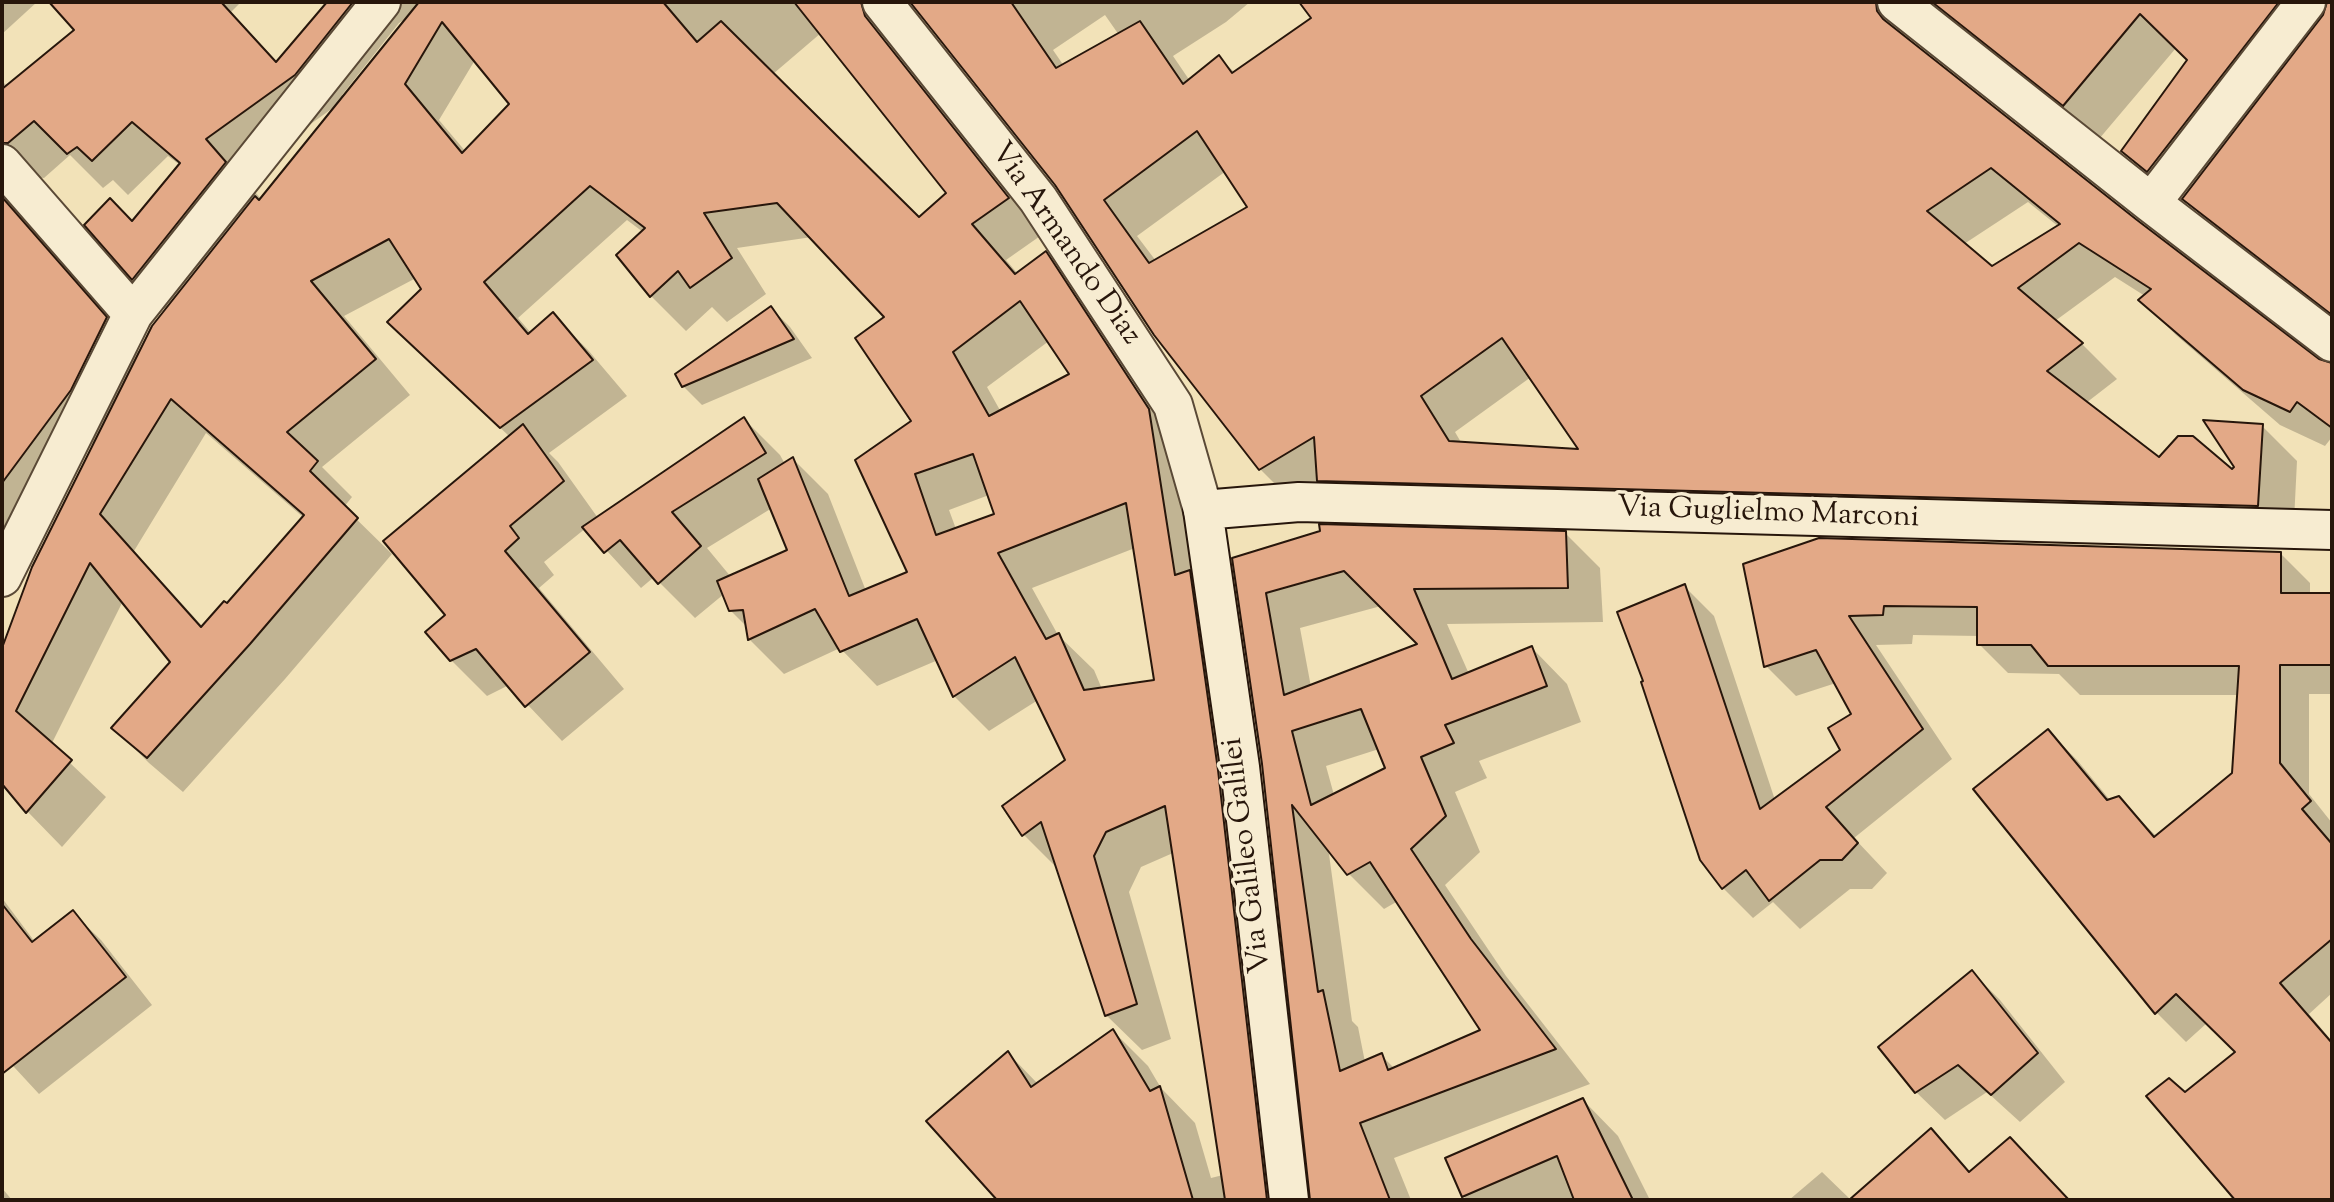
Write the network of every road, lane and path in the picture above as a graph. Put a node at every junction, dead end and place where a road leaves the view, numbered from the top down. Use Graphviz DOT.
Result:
graph roads {
  1 [pos="381,2"];
  2 [pos="882,2"];
  3 [pos="1898,2"];
  4 [pos="2306,2"];
  5 [pos="2,164"];
  6 [pos="2151,202"];
  7 [pos="133,314"];
  8 [pos="2332,342"];
  9 [pos="1203,510"];
  10 [pos="2332,530"];
  11 [pos="2,577"];
  12 [pos="1289,1200"];
  1 -- 7 [label="street"];
  2 -- 9 [label="street, Via Armando Diaz"];
  3 -- 6 [label="street"];
  4 -- 6 [label="street"];
  5 -- 7 [label="street"];
  6 -- 8 [label="street"];
  7 -- 11 [label="street"];
  9 -- 10 [label="street, Via Guglielmo Marconi"];
  9 -- 12 [label="street, Via Galileo Galilei"];
}
